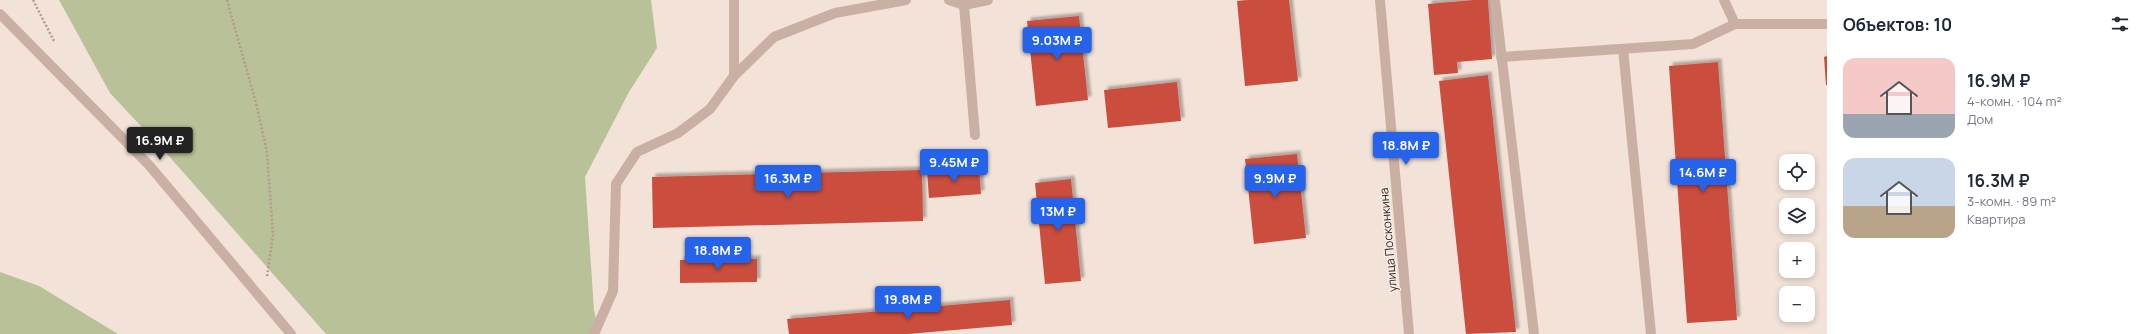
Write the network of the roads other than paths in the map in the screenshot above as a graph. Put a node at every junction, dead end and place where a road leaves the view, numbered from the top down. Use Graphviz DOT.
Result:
graph roads {
  1 [pos="734,0"];
  2 [pos="906,0"];
  3 [pos="949,0"];
  4 [pos="988,0"];
  5 [pos="1380,0"];
  6 [pos="1495,0"];
  7 [pos="1724,0"];
  8 [pos="963,2"];
  9 [pos="0,14"];
  10 [pos="1735,24"];
  11 [pos="1827,24"];
  12 [pos="1623,49"];
  13 [pos="1501,57"];
  14 [pos="734,76"];
  15 [pos="975,135"];
  16 [pos="291,334"];
  17 [pos="594,334"];
  18 [pos="1409,334"];
  19 [pos="1534,334"];
  20 [pos="1651,334"];
  1 -- 14 [label="street"];
  2 -- 14 [label="street"];
  3 -- 8 [label="street"];
  4 -- 8 [label="street"];
  5 -- 18 [label="street, улица Посконкина"];
  6 -- 13 [label="street"];
  7 -- 10 [label="street"];
  8 -- 15 [label="street"];
  9 -- 16 [label="street"];
  10 -- 11 [label="street"];
  10 -- 12 [label="street"];
  12 -- 13 [label="street"];
  12 -- 20 [label="street"];
  13 -- 19 [label="street"];
  14 -- 17 [label="street"];
}
